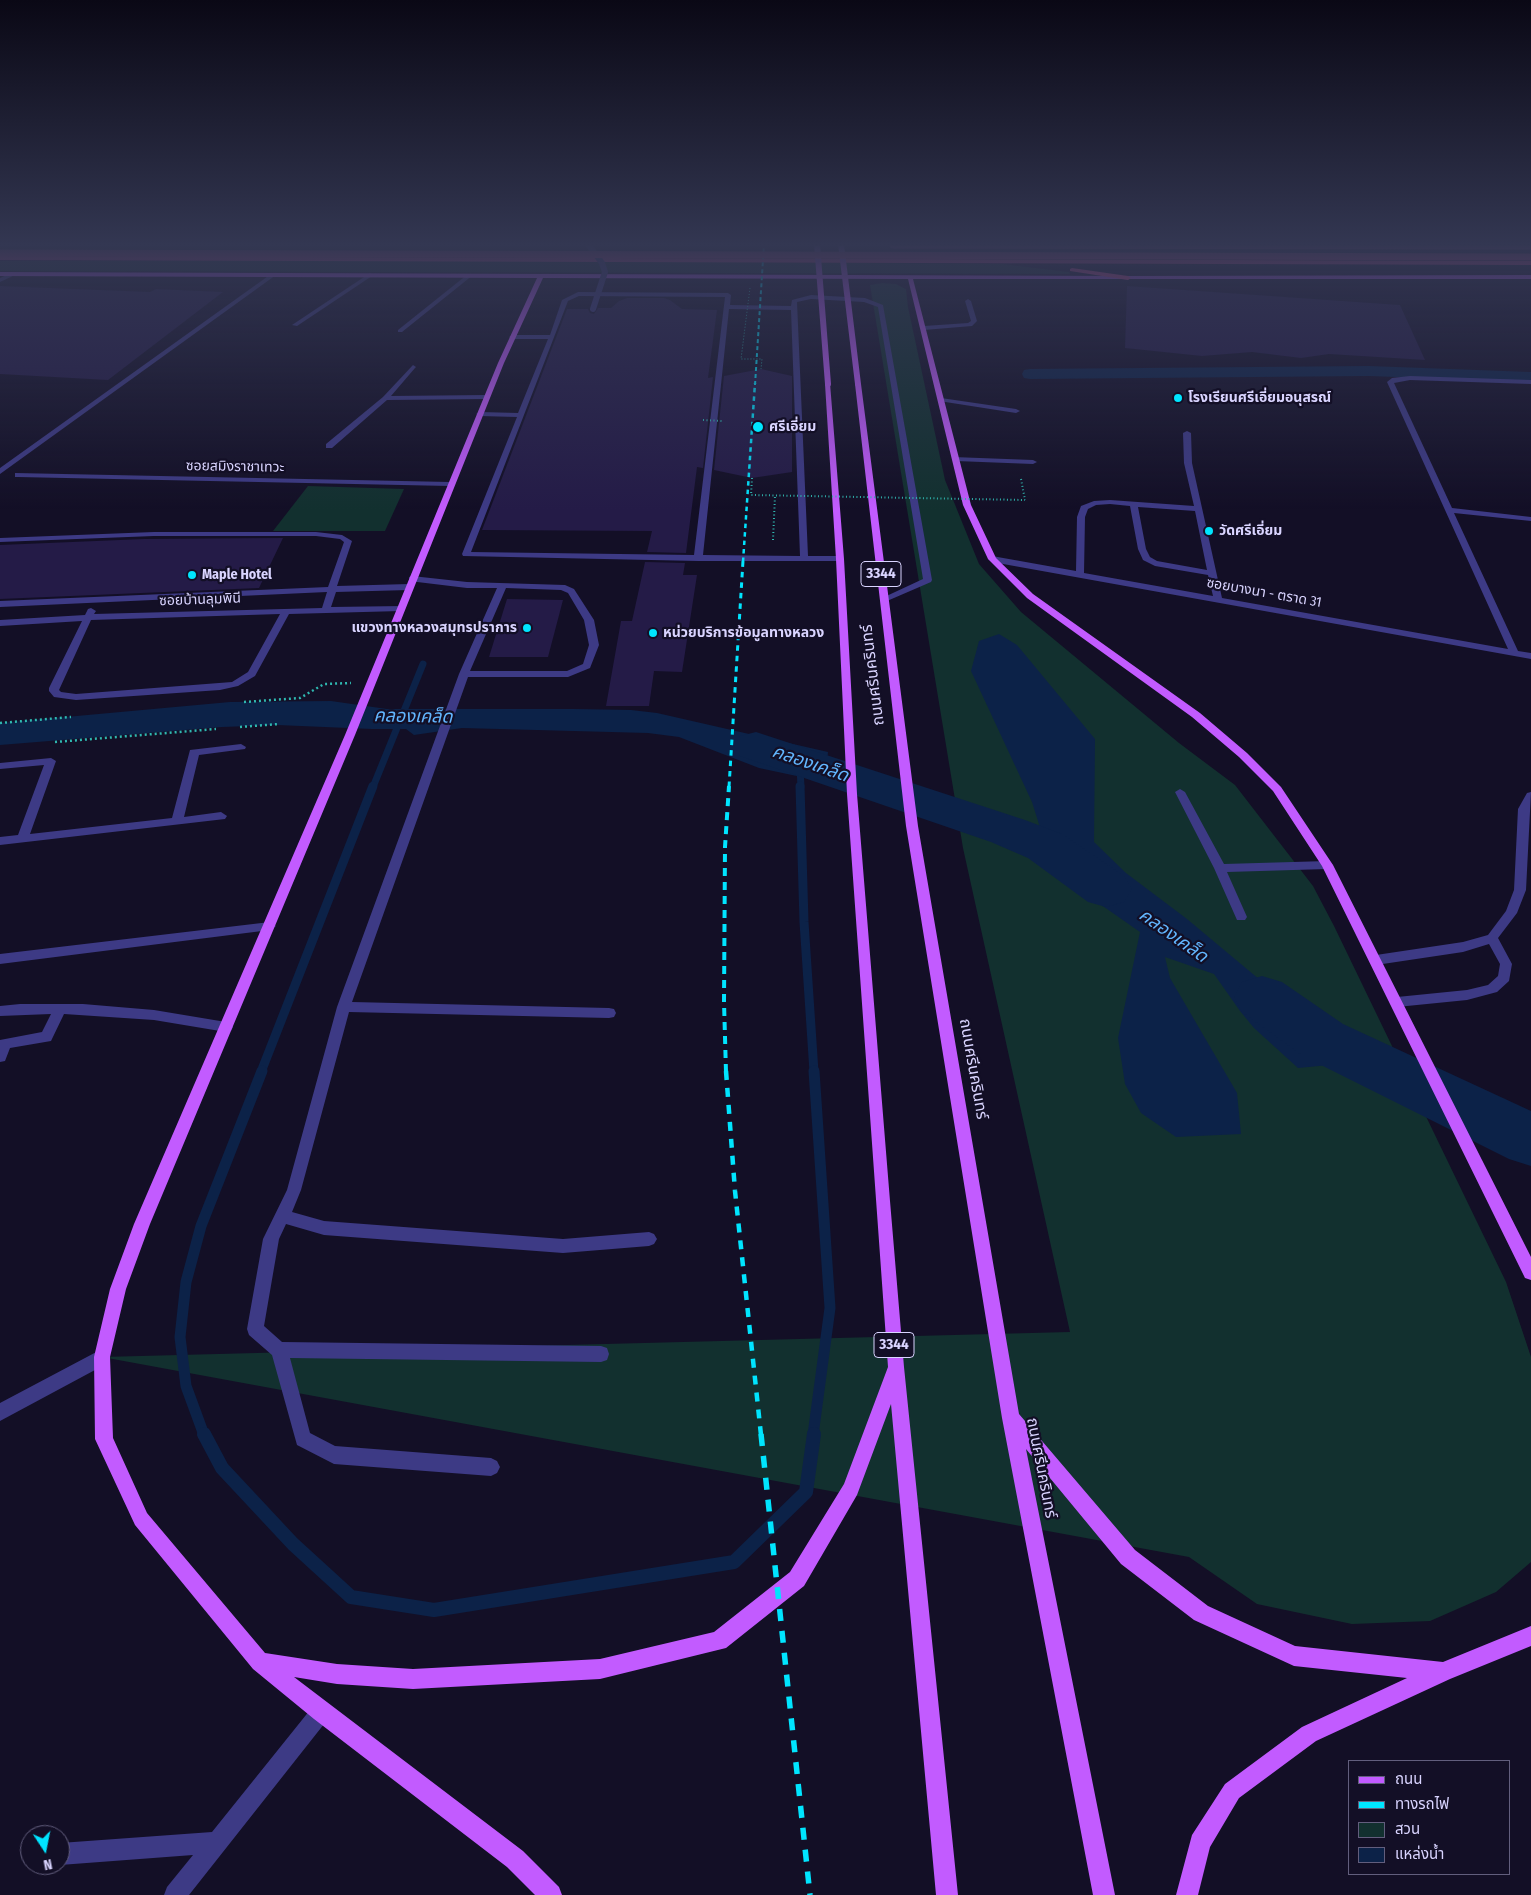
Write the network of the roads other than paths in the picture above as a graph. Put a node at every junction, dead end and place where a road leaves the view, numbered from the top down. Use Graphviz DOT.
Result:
graph roads {
  1 [pos="193,332"];
  2 [pos="514,332"];
  3 [pos="554,332"];
  4 [pos="724,332"];
  5 [pos="796,332"];
  6 [pos="824,332"];
  7 [pos="852,332"];
  8 [pos="886,332"];
  9 [pos="925,332"];
  10 [pos="512,337"];
  11 [pos="552,337"];
  12 [pos="413,368"];
  13 [pos="1531,382"];
  14 [pos="487,397"];
  15 [pos="386,398"];
  16 [pos="942,400"];
  17 [pos="1016,412"];
  18 [pos="480,414"];
  19 [pos="521,415"];
  20 [pos="1187,433"];
  21 [pos="328,446"];
  22 [pos="956,459"];
  23 [pos="1033,462"];
  24 [pos="0,472"];
  25 [pos="18,475"];
  26 [pos="450,484"];
  27 [pos="1134,504"];
  28 [pos="1198,509"];
  29 [pos="1450,510"];
  30 [pos="1531,520"];
  31 [pos="0,540"];
  32 [pos="698,558"];
  33 [pos="804,558"];
  34 [pos="840,559"];
  35 [pos="992,559"];
  36 [pos="1212,573"];
  37 [pos="1080,574"];
  38 [pos="410,583"];
  39 [pos="502,587"];
  40 [pos="332,589"];
  41 [pos="95,599"];
  42 [pos="884,599"];
  43 [pos="1218,599"];
  44 [pos="0,604"];
  45 [pos="401,608"];
  46 [pos="326,609"];
  47 [pos="286,611"];
  48 [pos="88,617"];
  49 [pos="0,623"];
  50 [pos="1515,654"];
  51 [pos="1531,656"];
  52 [pos="464,674"];
  53 [pos="241,747"];
  54 [pos="0,766"];
  55 [pos="1180,792"];
  56 [pos="1531,795"];
  57 [pos="221,816"];
  58 [pos="177,821"];
  59 [pos="22,839"];
  60 [pos="0,841"];
  61 [pos="1327,865"];
  62 [pos="1220,868"];
  63 [pos="1241,917"];
  64 [pos="270,926"];
  65 [pos="1492,938"];
  66 [pos="0,959"];
  67 [pos="1376,960"];
  68 [pos="1397,1002"];
  69 [pos="344,1007"];
  70 [pos="60,1009"];
  71 [pos="0,1011"];
  72 [pos="610,1013"];
  73 [pos="226,1028"];
  74 [pos="2,1049"];
  75 [pos="282,1216"];
  76 [pos="649,1239"];
  77 [pos="1531,1273"];
  78 [pos="279,1350"];
  79 [pos="600,1354"];
  80 [pos="102,1358"];
  81 [pos="896,1367"];
  82 [pos="0,1412"];
  83 [pos="1011,1418"];
  84 [pos="491,1467"];
  85 [pos="1531,1636"];
  86 [pos="260,1662"];
  87 [pos="1443,1672"];
  88 [pos="321,1712"];
  89 [pos="216,1842"];
  90 [pos="70,1853"];
  91 [pos="174,1895"];
  92 [pos="551,1895"];
  93 [pos="947,1895"];
  94 [pos="1104,1895"];
  95 [pos="1187,1895"];
  1 -- 24 [label="street"];
  2 -- 10 [label="main road"];
  3 -- 11 [label="street"];
  4 -- 32 [label="street"];
  5 -- 33 [label="street"];
  6 -- 34 [label="main road, ถนนศรีนครินทร์ / 3344, bridge"];
  7 -- 42 [label="main road, ถนนศรีนครินทร์ / 3344, bridge"];
  8 -- 42 [label="street"];
  9 -- 16 [label="main road"];
  10 -- 11 [label="street"];
  10 -- 14 [label="main road"];
  11 -- 19 [label="street"];
  12 -- 15 [label="street"];
  13 -- 29 [label="street"];
  14 -- 15 [label="street"];
  14 -- 18 [label="main road"];
  15 -- 21 [label="street"];
  16 -- 17 [label="street"];
  16 -- 22 [label="main road"];
  18 -- 19 [label="street"];
  18 -- 26 [label="main road"];
  19 -- 32 [label="street"];
  20 -- 28 [label="street"];
  22 -- 23 [label="street"];
  22 -- 35 [label="main road"];
  25 -- 26 [label="street, ซอยสมิงราชาเทวะ"];
  26 -- 38 [label="main road"];
  27 -- 28 [label="street"];
  27 -- 36 [label="street"];
  27 -- 37 [label="street"];
  28 -- 36 [label="street"];
  29 -- 30 [label="street"];
  29 -- 50 [label="street"];
  31 -- 40 [label="street"];
  32 -- 33 [label="street"];
  33 -- 34 [label="street"];
  34 -- 81 [label="main road, ถนนศรีนครินทร์ / 3344"];
  35 -- 37 [label="street, ซอยบางนา - ตราด 31"];
  35 -- 61 [label="main road"];
  36 -- 43 [label="street"];
  37 -- 43 [label="street, ซอยบางนา - ตราด 31"];
  38 -- 39 [label="street"];
  38 -- 40 [label="street"];
  38 -- 45 [label="main road"];
  39 -- 52 [label="street"];
  39 -- 52 [label="street"];
  40 -- 41 [label="street"];
  40 -- 46 [label="street"];
  41 -- 44 [label="street"];
  41 -- 48 [label="street"];
  42 -- 83 [label="main road, ถนนศรีนครินทร์ / 3344"];
  43 -- 50 [label="street, ซอยบางนา - ตราด 31"];
  45 -- 46 [label="street, ซอยบ้านลุมพินี"];
  45 -- 64 [label="main road"];
  46 -- 47 [label="street, ซอยบ้านลุมพินี"];
  47 -- 48 [label="street, ซอยบ้านลุมพินี"];
  47 -- 48 [label="street"];
  48 -- 49 [label="street, ซอยบ้านลุมพินี"];
  50 -- 51 [label="street, ซอยบางนา - ตราด 31"];
  52 -- 69 [label="street"];
  53 -- 58 [label="street"];
  54 -- 59 [label="street"];
  55 -- 62 [label="street"];
  56 -- 65 [label="street"];
  57 -- 58 [label="street"];
  58 -- 59 [label="street"];
  59 -- 60 [label="street"];
  61 -- 62 [label="street"];
  61 -- 67 [label="main road"];
  62 -- 63 [label="street"];
  64 -- 66 [label="street"];
  64 -- 73 [label="main road"];
  65 -- 67 [label="street"];
  65 -- 68 [label="street"];
  67 -- 68 [label="main road"];
  68 -- 77 [label="main road"];
  69 -- 72 [label="street"];
  69 -- 75 [label="street"];
  70 -- 71 [label="street"];
  70 -- 73 [label="street"];
  70 -- 74 [label="street"];
  73 -- 80 [label="main road"];
  75 -- 76 [label="street"];
  75 -- 78 [label="street"];
  78 -- 79 [label="street"];
  78 -- 84 [label="street"];
  80 -- 82 [label="street"];
  80 -- 86 [label="main road"];
  81 -- 86 [label="main road"];
  81 -- 93 [label="main road, ถนนศรีนครินทร์ / 3344"];
  83 -- 87 [label="main road"];
  83 -- 94 [label="main road, ถนนศรีนครินทร์ / 3344"];
  85 -- 87 [label="main road"];
  86 -- 88 [label="main road"];
  87 -- 95 [label="main road"];
  88 -- 89 [label="street"];
  88 -- 92 [label="main road"];
  89 -- 90 [label="street"];
  89 -- 91 [label="street"];
}
